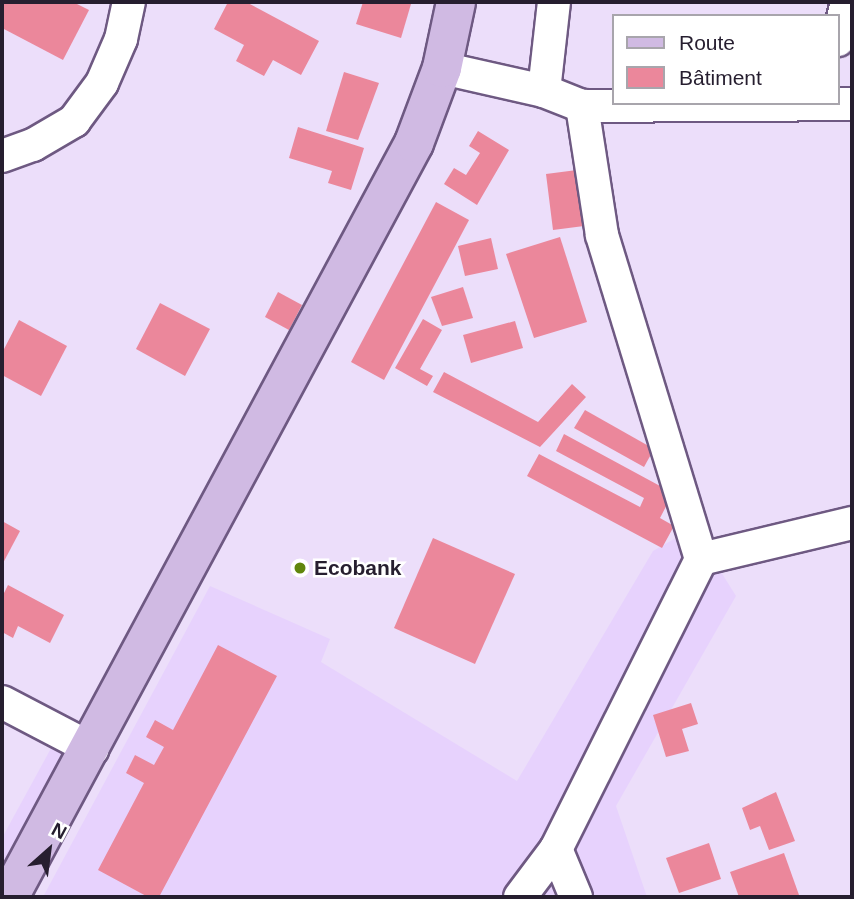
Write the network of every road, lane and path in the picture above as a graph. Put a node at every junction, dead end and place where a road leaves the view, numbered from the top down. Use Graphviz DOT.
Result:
graph roads {
  1 [pos="129,2"];
  2 [pos="456,2"];
  3 [pos="554,2"];
  4 [pos="847,2"];
  5 [pos="840,32"];
  6 [pos="442,68"];
  7 [pos="544,91"];
  8 [pos="749,105"];
  9 [pos="582,107"];
  10 [pos="2,156"];
  11 [pos="852,523"];
  12 [pos="701,559"];
  13 [pos="2,702"];
  14 [pos="92,749"];
  15 [pos="556,849"];
  16 [pos="9,897"];
  17 [pos="520,897"];
  18 [pos="576,897"];
  1 -- 10 [label="street"];
  2 -- 6 [label="main road"];
  3 -- 7 [label="street"];
  4 -- 5 [label="street"];
  6 -- 7 [label="street"];
  6 -- 14 [label="main road"];
  7 -- 9 [label="street"];
  8 -- 9 [label="street"];
  9 -- 12 [label="street"];
  11 -- 12 [label="street"];
  12 -- 15 [label="street"];
  13 -- 14 [label="street"];
  14 -- 16 [label="main road"];
  15 -- 17 [label="street"];
  15 -- 18 [label="street"];
}
